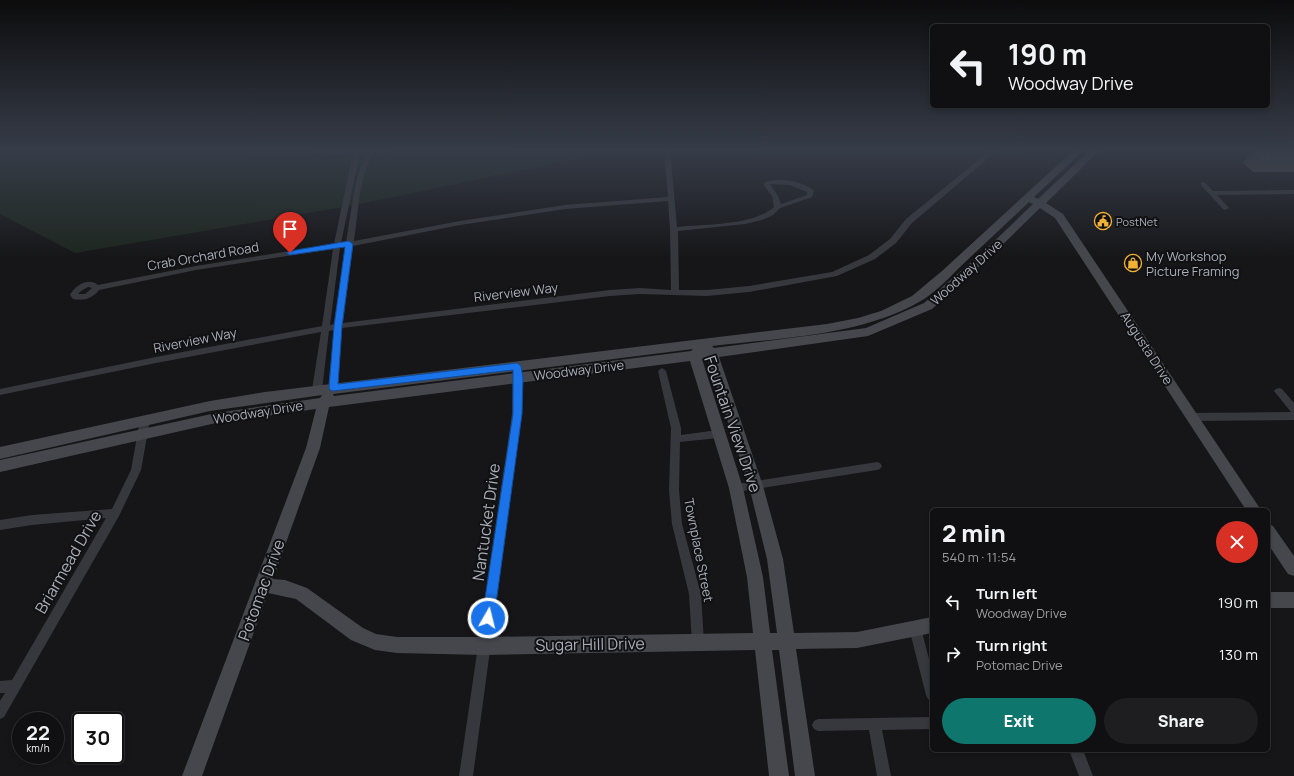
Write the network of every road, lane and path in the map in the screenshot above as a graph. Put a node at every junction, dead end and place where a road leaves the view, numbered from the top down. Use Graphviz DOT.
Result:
graph roads {
  1 [pos="347,185"];
  2 [pos="359,185"];
  3 [pos="669,185"];
  4 [pos="767,185"];
  5 [pos="800,185"];
  6 [pos="952,185"];
  7 [pos="1050,185"];
  8 [pos="1204,185"];
  9 [pos="1294,192"];
  10 [pos="1211,193"];
  11 [pos="670,199"];
  12 [pos="1034,201"];
  13 [pos="778,207"];
  14 [pos="1225,208"];
  15 [pos="674,229"];
  16 [pos="349,244"];
  17 [pos="336,246"];
  18 [pos="976,246"];
  19 [pos="988,253"];
  20 [pos="96,288"];
  21 [pos="675,293"];
  22 [pos="338,326"];
  23 [pos="325,329"];
  24 [pos="829,333"];
  25 [pos="703,351"];
  26 [pos="662,371"];
  27 [pos="518,372"];
  28 [pos="333,388"];
  29 [pos="1279,391"];
  30 [pos="0,392"];
  31 [pos="321,396"];
  32 [pos="1294,410"];
  33 [pos="1294,416"];
  34 [pos="1192,417"];
  35 [pos="145,420"];
  36 [pos="718,434"];
  37 [pos="143,435"];
  38 [pos="676,439"];
  39 [pos="0,453"];
  40 [pos="0,466"];
  41 [pos="877,466"];
  42 [pos="756,486"];
  43 [pos="736,488"];
  44 [pos="1253,508"];
  45 [pos="115,513"];
  46 [pos="0,525"];
  47 [pos="1270,534"];
  48 [pos="1294,569"];
  49 [pos="263,585"];
  50 [pos="1270,600"];
  51 [pos="1294,600"];
  52 [pos="930,625"];
  53 [pos="915,628"];
  54 [pos="763,641"];
  55 [pos="787,641"];
  56 [pos="698,642"];
  57 [pos="484,646"];
  58 [pos="15,686"];
  59 [pos="0,687"];
  60 [pos="930,687"];
  61 [pos="0,713"];
  62 [pos="930,723"];
  63 [pos="818,724"];
  64 [pos="874,724"];
  65 [pos="1077,752"];
  66 [pos="192,776"];
  67 [pos="466,776"];
  68 [pos="779,776"];
  69 [pos="805,776"];
  70 [pos="884,776"];
  71 [pos="1086,776"];
  1 -- 17 [label="street, Potomac Drive"];
  2 -- 16 [label="street, Potomac Drive"];
  3 -- 11 [label="street"];
  4 -- 13 [label="street"];
  5 -- 13 [label="street"];
  6 -- 21 [label="street, Riverview Way"];
  7 -- 12 [label="main road, Woodway Drive"];
  8 -- 10 [label="street"];
  9 -- 10 [label="street"];
  10 -- 14 [label="street"];
  11 -- 15 [label="street"];
  11 -- 16 [label="street, Crab Orchard Road"];
  12 -- 18 [label="main road, Woodway Drive"];
  12 -- 19 [label="main road, Woodway Drive"];
  12 -- 34 [label="main road, Augusta Drive"];
  13 -- 15 [label="street"];
  15 -- 21 [label="street"];
  16 -- 17 [label="street, Crab Orchard Road"];
  16 -- 22 [label="street, Potomac Drive"];
  17 -- 20 [label="street, Crab Orchard Road"];
  17 -- 23 [label="street, Potomac Drive"];
  18 -- 19 [label="main road"];
  18 -- 24 [label="main road, Woodway Drive"];
  19 -- 24 [label="main road, Woodway Drive"];
  21 -- 22 [label="street, Riverview Way"];
  22 -- 23 [label="street, Riverview Way"];
  22 -- 28 [label="street, Potomac Drive"];
  23 -- 30 [label="street, Riverview Way"];
  23 -- 31 [label="street, Potomac Drive"];
  24 -- 25 [label="main road, Woodway Drive"];
  25 -- 27 [label="main road, Woodway Drive"];
  25 -- 36 [label="main road, Fountain View Drive"];
  25 -- 42 [label="main road, Fountain View Drive"];
  26 -- 38 [label="street, Townplace Street"];
  27 -- 28 [label="main road, Woodway Drive"];
  27 -- 31 [label="main road, Woodway Drive"];
  27 -- 57 [label="street, Nantucket Drive"];
  28 -- 31 [label="main road, Potomac Drive"];
  29 -- 32 [label="street"];
  31 -- 35 [label="main road, Woodway Drive"];
  31 -- 37 [label="main road, Woodway Drive"];
  31 -- 49 [label="main road, Potomac Drive"];
  33 -- 34 [label="street"];
  34 -- 44 [label="main road, Augusta Drive"];
  35 -- 37 [label="street, Briarmead Drive"];
  35 -- 39 [label="main road, Woodway Drive"];
  36 -- 38 [label="street"];
  36 -- 43 [label="main road, Fountain View Drive"];
  37 -- 40 [label="main road, Woodway Drive"];
  37 -- 45 [label="street, Briarmead Drive"];
  38 -- 56 [label="street, Townplace Street"];
  41 -- 42 [label="street"];
  42 -- 43 [label="street"];
  42 -- 55 [label="main road, Fountain View Drive"];
  43 -- 54 [label="main road, Fountain View Drive"];
  45 -- 46 [label="street"];
  45 -- 58 [label="street, Briarmead Drive"];
  47 -- 48 [label="main road"];
  49 -- 57 [label="main road, Sugar Hill Drive"];
  49 -- 66 [label="main road, Potomac Drive"];
  50 -- 51 [label="main road"];
  52 -- 53 [label="main road, Sugar Hill Drive"];
  53 -- 55 [label="main road, Sugar Hill Drive"];
  53 -- 60 [label="street"];
  54 -- 55 [label="main road, Sugar Hill Drive"];
  54 -- 56 [label="main road, Sugar Hill Drive"];
  54 -- 68 [label="main road, Fountain View Drive"];
  55 -- 69 [label="main road, Fountain View Drive"];
  56 -- 57 [label="main road, Sugar Hill Drive"];
  57 -- 67 [label="street, Nantucket Drive"];
  58 -- 59 [label="street"];
  58 -- 61 [label="street, Briarmead Drive"];
  62 -- 64 [label="street"];
  63 -- 64 [label="street"];
  64 -- 70 [label="street"];
  65 -- 71 [label="street"];
}
